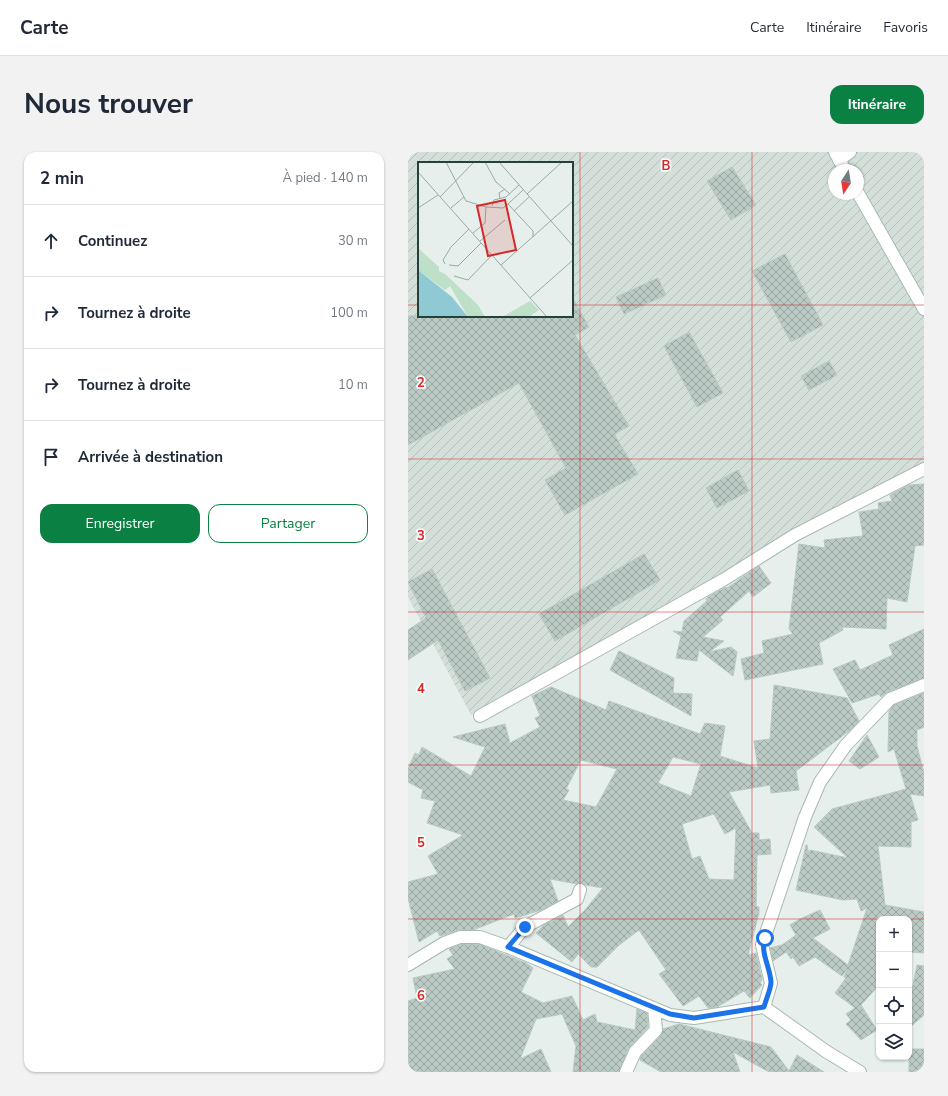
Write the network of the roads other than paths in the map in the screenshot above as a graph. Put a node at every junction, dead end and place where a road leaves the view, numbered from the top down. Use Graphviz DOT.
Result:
graph roads {
  1 [pos="850,152"];
  2 [pos="840,161"];
  3 [pos="862,200"];
  4 [pos="924,309"];
  5 [pos="924,469"];
  6 [pos="924,685"];
  7 [pos="480,716"];
  8 [pos="580,890"];
  9 [pos="508,947"];
  10 [pos="408,965"];
  11 [pos="764,1007"];
  12 [pos="654,1008"];
  13 [pos="626,1072"];
  14 [pos="860,1072"];
  1 -- 2 [label="street"];
  3 -- 4 [label="street"];
  5 -- 7 [label="street"];
  6 -- 11 [label="street"];
  8 -- 9 [label="street"];
  9 -- 10 [label="street"];
  9 -- 12 [label="street"];
  11 -- 12 [label="street"];
  11 -- 14 [label="street"];
  12 -- 13 [label="street"];
}
